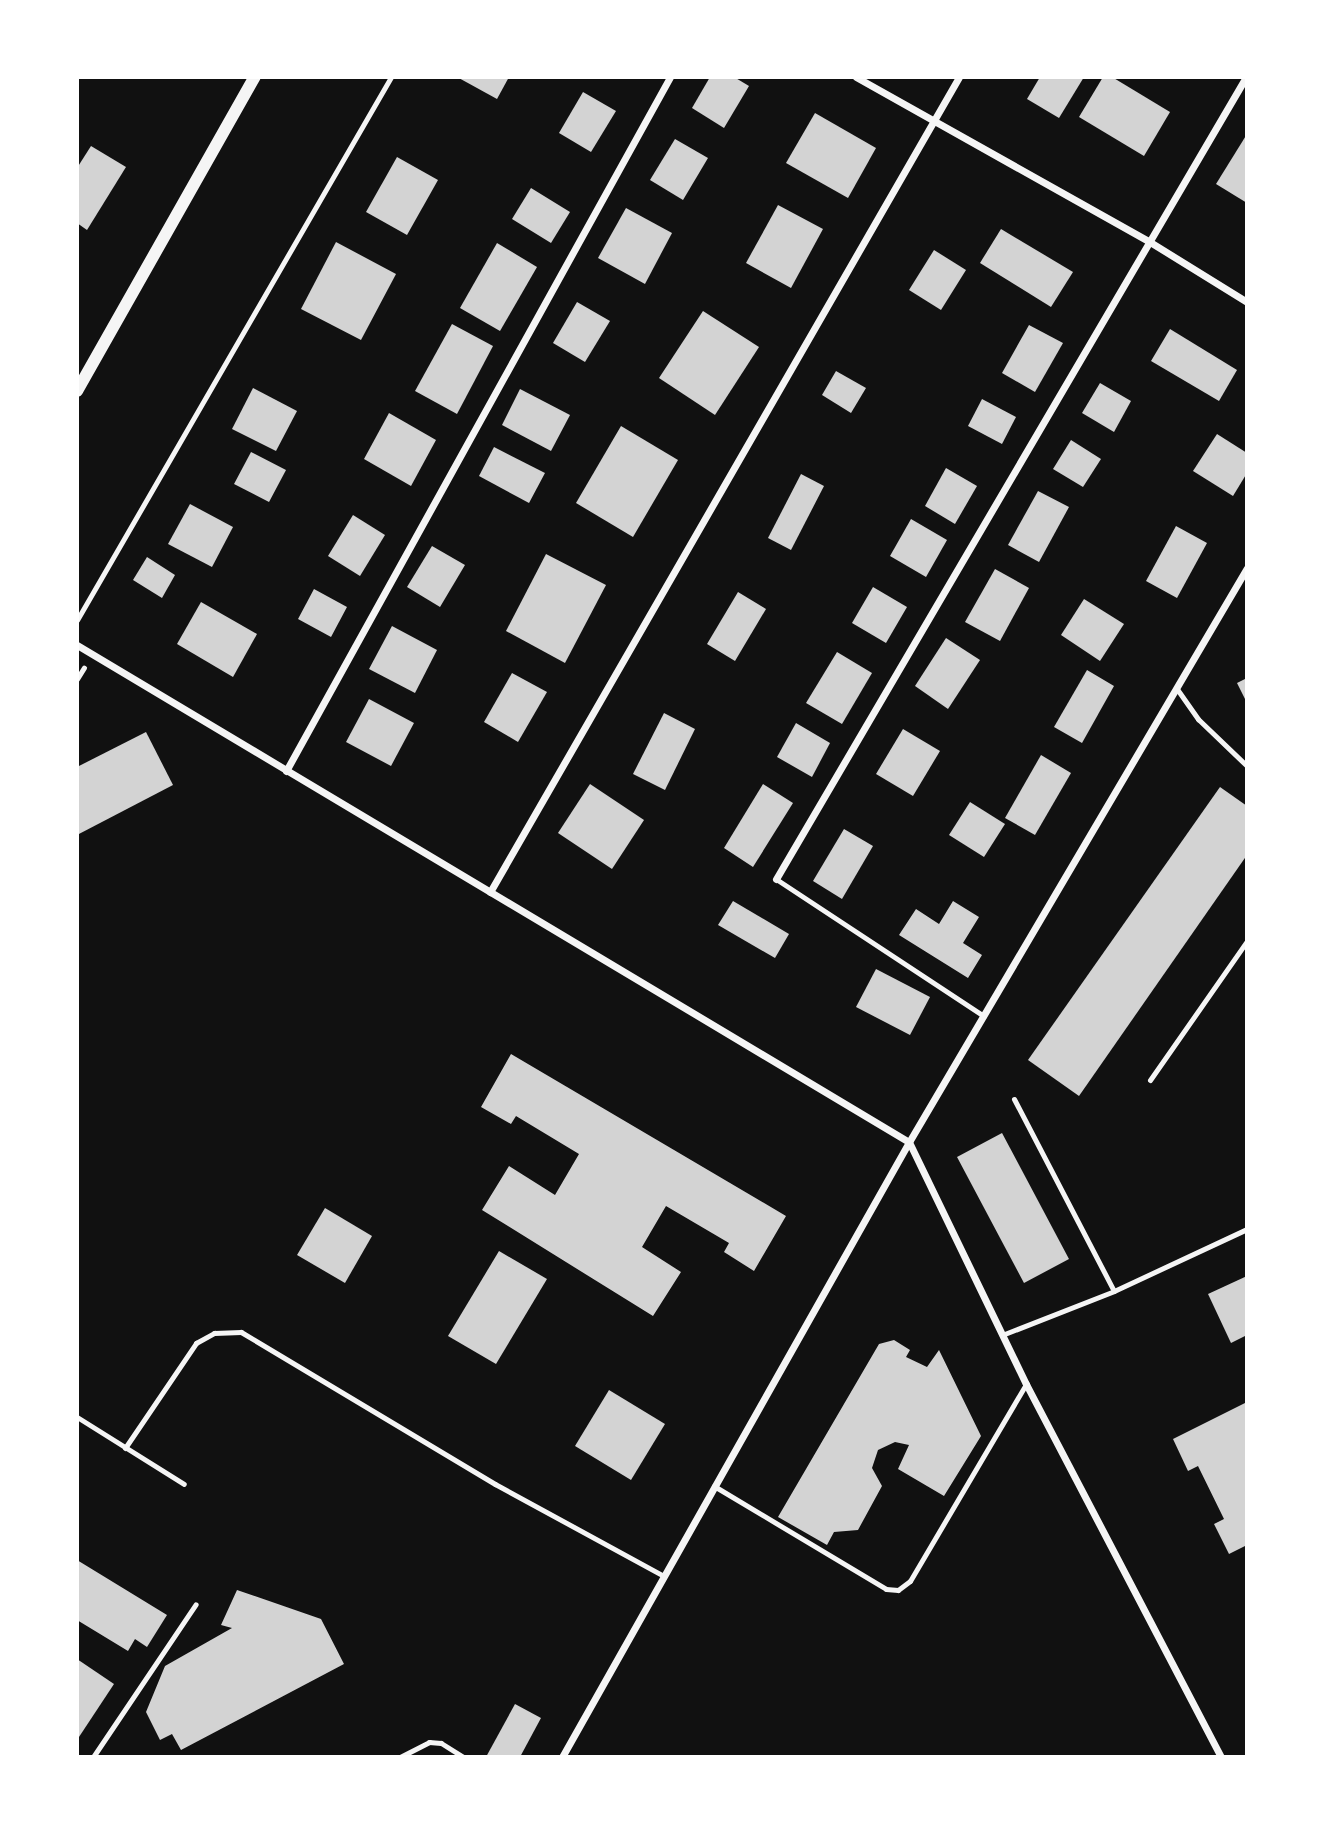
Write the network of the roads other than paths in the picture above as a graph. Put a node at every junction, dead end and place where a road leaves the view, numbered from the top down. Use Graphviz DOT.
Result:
graph roads {
  1 [pos="255,77"];
  2 [pos="391,77"];
  3 [pos="670,77"];
  4 [pos="856,77"];
  5 [pos="959,77"];
  6 [pos="1246,77"];
  7 [pos="934,121"];
  8 [pos="1150,242"];
  9 [pos="1247,302"];
  10 [pos="77,391"];
  11 [pos="1247,568"];
  12 [pos="77,620"];
  13 [pos="77,645"];
  14 [pos="1177,689"];
  15 [pos="1247,766"];
  16 [pos="286,771"];
  17 [pos="776,879"];
  18 [pos="490,892"];
  19 [pos="1247,941"];
  20 [pos="984,1016"];
  21 [pos="1150,1080"];
  22 [pos="1014,1100"];
  23 [pos="909,1142"];
  24 [pos="1247,1229"];
  25 [pos="1114,1291"];
  26 [pos="1002,1335"];
  27 [pos="1026,1384"];
  28 [pos="77,1418"];
  29 [pos="125,1448"];
  30 [pos="184,1484"];
  31 [pos="714,1486"];
  32 [pos="664,1576"];
  33 [pos="196,1604"];
  34 [pos="93,1757"];
  35 [pos="400,1757"];
  36 [pos="463,1757"];
  37 [pos="562,1757"];
  38 [pos="1221,1757"];
  1 -- 10 [label="street"];
  2 -- 12 [label="lane"];
  3 -- 16 [label="street"];
  4 -- 7 [label="street"];
  5 -- 7 [label="street"];
  6 -- 8 [label="street"];
  7 -- 8 [label="street"];
  7 -- 18 [label="street"];
  8 -- 9 [label="street"];
  8 -- 17 [label="street"];
  11 -- 14 [label="street"];
  13 -- 16 [label="street"];
  14 -- 15 [label="lane"];
  14 -- 20 [label="street"];
  16 -- 18 [label="street"];
  17 -- 20 [label="lane"];
  18 -- 23 [label="street"];
  19 -- 21 [label="lane"];
  20 -- 23 [label="street"];
  22 -- 25 [label="lane"];
  23 -- 26 [label="street"];
  23 -- 31 [label="street"];
  24 -- 25 [label="lane"];
  25 -- 26 [label="lane"];
  26 -- 27 [label="street"];
  27 -- 31 [label="lane"];
  27 -- 38 [label="street"];
  28 -- 29 [label="lane"];
  29 -- 30 [label="lane"];
  29 -- 32 [label="lane"];
  31 -- 32 [label="street"];
  32 -- 37 [label="street"];
  33 -- 34 [label="lane"];
  35 -- 36 [label="lane"];
}
